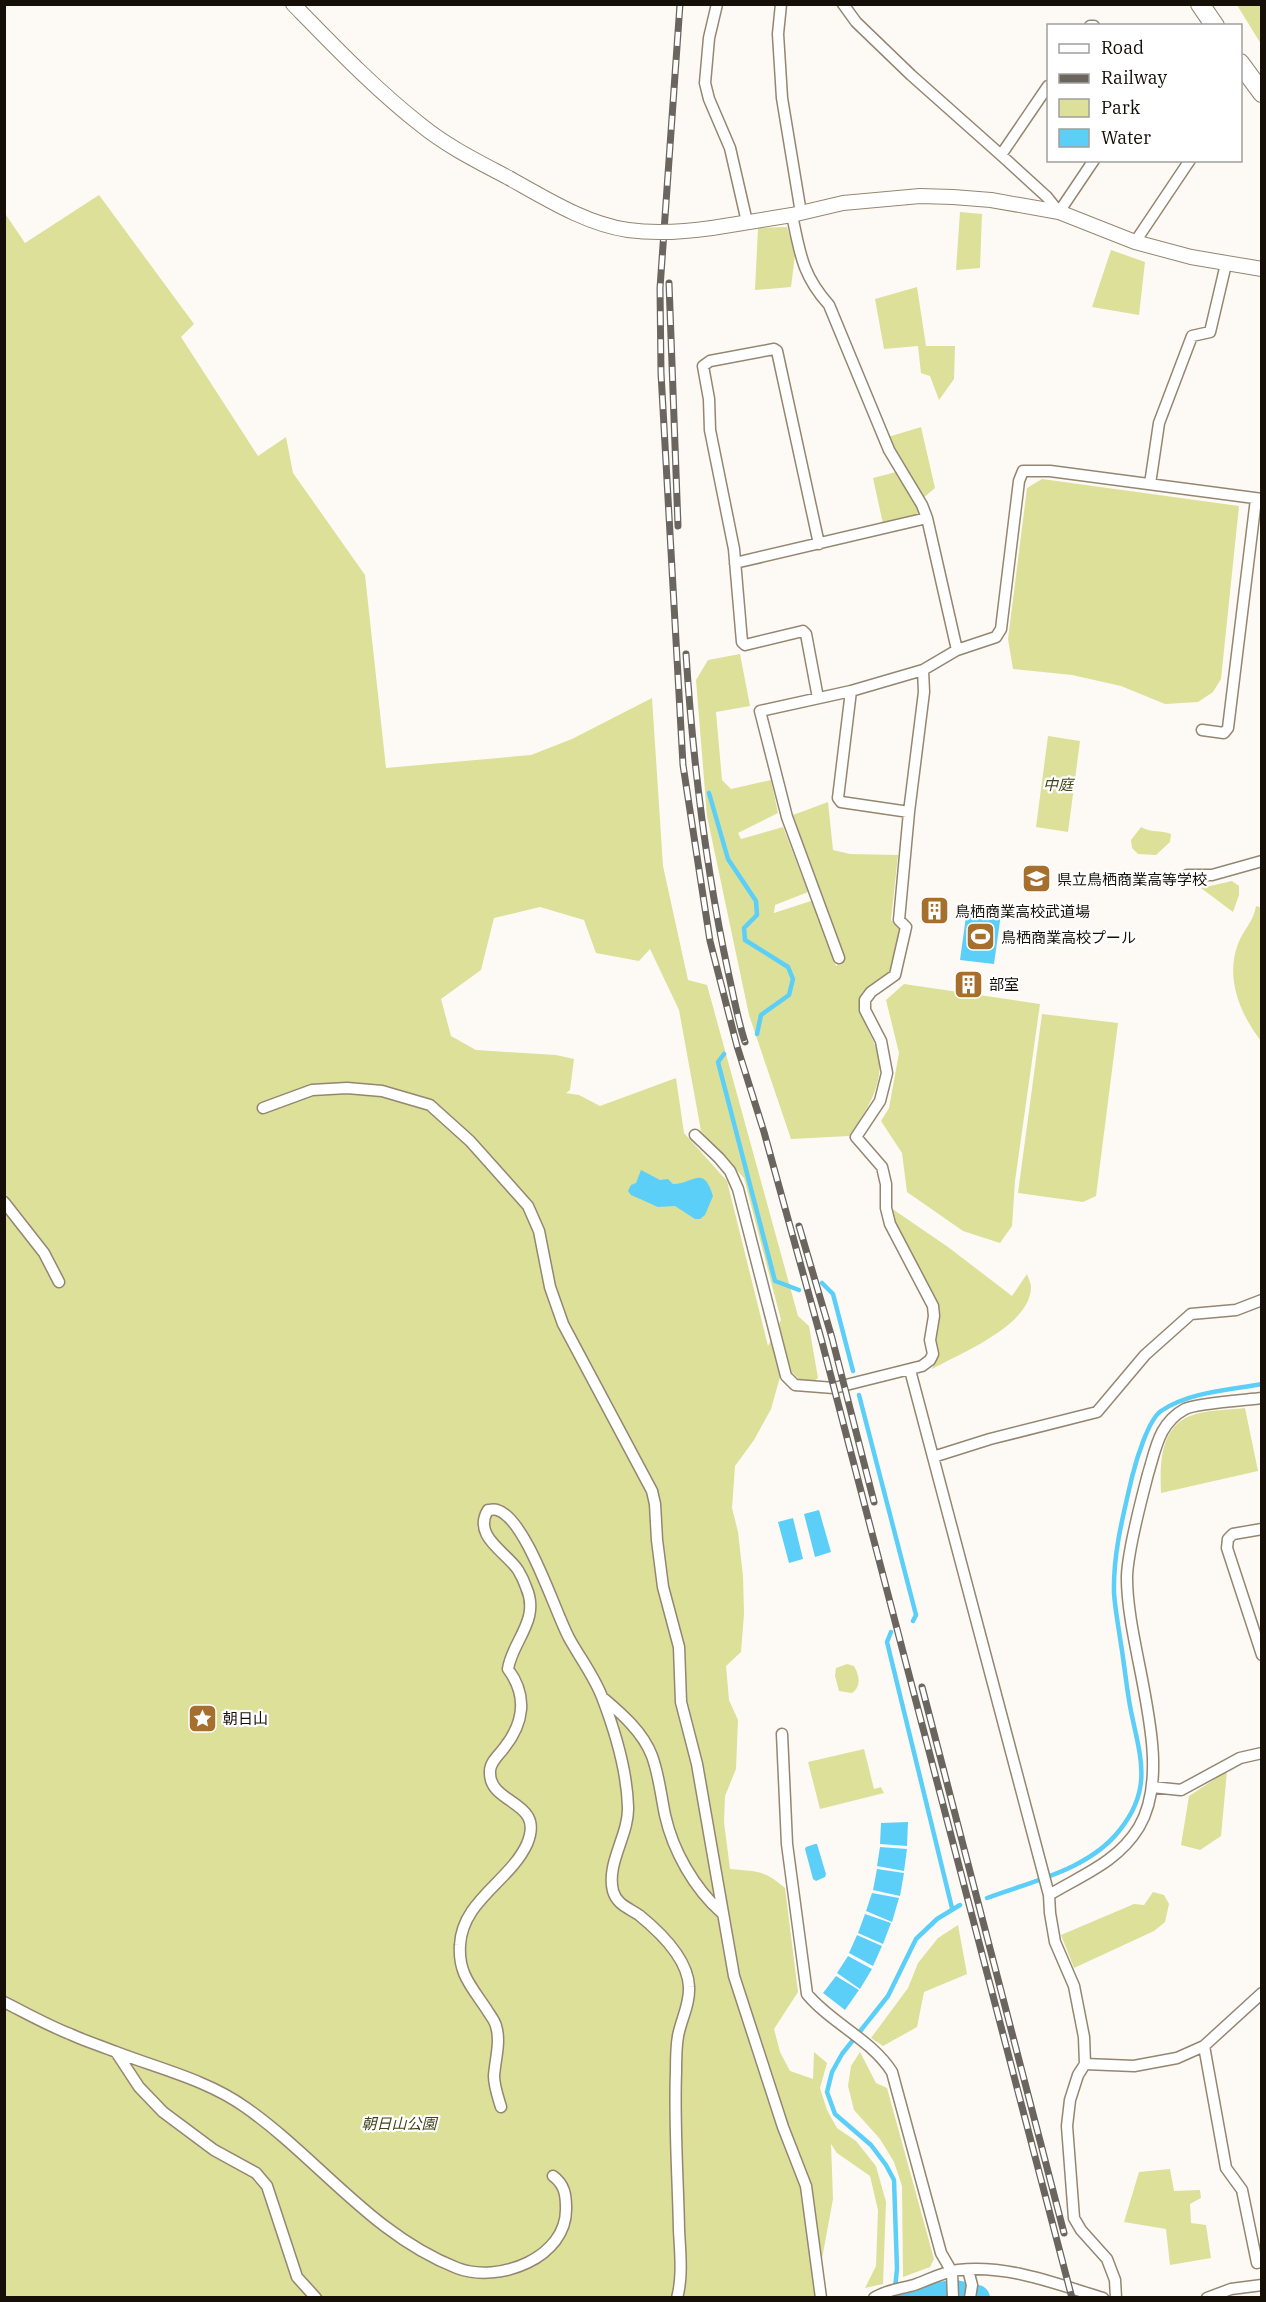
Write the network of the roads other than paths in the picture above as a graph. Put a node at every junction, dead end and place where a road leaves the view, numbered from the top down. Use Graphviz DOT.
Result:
graph roads {
  1 [pos="293,4"];
  2 [pos="717,4"];
  3 [pos="781,4"];
  4 [pos="843,4"];
  5 [pos="1200,4"];
  6 [pos="1213,24"];
  7 [pos="1242,66"];
  8 [pos="1047,87"];
  9 [pos="1262,93"];
  10 [pos="1001,154"];
  11 [pos="1093,162"];
  12 [pos="1189,162"];
  13 [pos="1059,212"];
  14 [pos="797,214"];
  15 [pos="747,222"];
  16 [pos="1135,242"];
  17 [pos="1226,264"];
  18 [pos="1262,269"];
  19 [pos="1150,484"];
  20 [pos="1259,499"];
  21 [pos="927,518"];
  22 [pos="819,544"];
  23 [pos="735,563"];
  24 [pos="957,650"];
  25 [pos="923,670"];
  26 [pos="851,692"];
  27 [pos="818,699"];
  28 [pos="1202,730"];
  29 [pos="909,812"];
  30 [pos="1262,861"];
  31 [pos="1187,875"];
  32 [pos="839,958"];
  33 [pos="263,1108"];
  34 [pos="695,1135"];
  35 [pos="4,1202"];
  36 [pos="59,1282"];
  37 [pos="1262,1300"];
  38 [pos="910,1370"];
  39 [pos="1262,1398"];
  40 [pos="933,1457"];
  41 [pos="1262,1529"];
  42 [pos="1262,1655"];
  43 [pos="602,1696"];
  44 [pos="782,1734"];
  45 [pos="1262,1753"];
  46 [pos="1152,1787"];
  47 [pos="1048,1892"];
  48 [pos="722,1913"];
  49 [pos="1262,1993"];
  50 [pos="4,2002"];
  51 [pos="1204,2046"];
  52 [pos="116,2052"];
  53 [pos="1085,2064"];
  54 [pos="501,2107"];
  55 [pos="553,2176"];
  56 [pos="1257,2263"];
  57 [pos="968,2270"];
  58 [pos="951,2272"];
  59 [pos="1262,2285"];
  60 [pos="952,2292"];
  61 [pos="316,2298"];
  62 [pos="676,2298"];
  63 [pos="820,2298"];
  64 [pos="874,2298"];
  65 [pos="970,2298"];
  66 [pos="1103,2298"];
  67 [pos="1116,2298"];
  68 [pos="1207,2298"];
  1 -- 15 [label="street, bridge"];
  2 -- 15 [label="street"];
  3 -- 14 [label="street"];
  4 -- 10 [label="street"];
  5 -- 6 [label="main road"];
  7 -- 9 [label="main road"];
  8 -- 10 [label="street"];
  10 -- 13 [label="street"];
  11 -- 13 [label="street"];
  12 -- 16 [label="street"];
  13 -- 14 [label="street"];
  13 -- 16 [label="street"];
  14 -- 15 [label="street"];
  14 -- 21 [label="street"];
  16 -- 17 [label="street"];
  17 -- 18 [label="street"];
  17 -- 19 [label="street"];
  19 -- 20 [label="street"];
  19 -- 24 [label="street"];
  20 -- 28 [label="street"];
  21 -- 22 [label="street"];
  21 -- 24 [label="street"];
  22 -- 23 [label="street"];
  22 -- 23 [label="street"];
  23 -- 27 [label="street"];
  24 -- 25 [label="street"];
  25 -- 26 [label="street"];
  25 -- 29 [label="street"];
  26 -- 27 [label="street"];
  26 -- 29 [label="street"];
  27 -- 32 [label="street"];
  29 -- 38 [label="street"];
  30 -- 31 [label="street"];
  33 -- 48 [label="street"];
  34 -- 38 [label="street"];
  35 -- 36 [label="street"];
  37 -- 40 [label="street"];
  38 -- 40 [label="street"];
  39 -- 46 [label="street"];
  40 -- 47 [label="street"];
  41 -- 42 [label="street"];
  43 -- 48 [label="street"];
  43 -- 54 [label="street"];
  43 -- 62 [label="street"];
  44 -- 58 [label="street"];
  45 -- 46 [label="street"];
  46 -- 47 [label="street"];
  47 -- 53 [label="street"];
  48 -- 63 [label="street"];
  49 -- 51 [label="street"];
  50 -- 52 [label="street"];
  51 -- 53 [label="street"];
  51 -- 56 [label="street"];
  52 -- 55 [label="street"];
  52 -- 61 [label="street"];
  53 -- 67 [label="street"];
  57 -- 58 [label="street"];
  57 -- 65 [label="street"];
  57 -- 66 [label="street"];
  58 -- 60 [label="street"];
  58 -- 64 [label="street"];
  59 -- 68 [label="street"];
}
